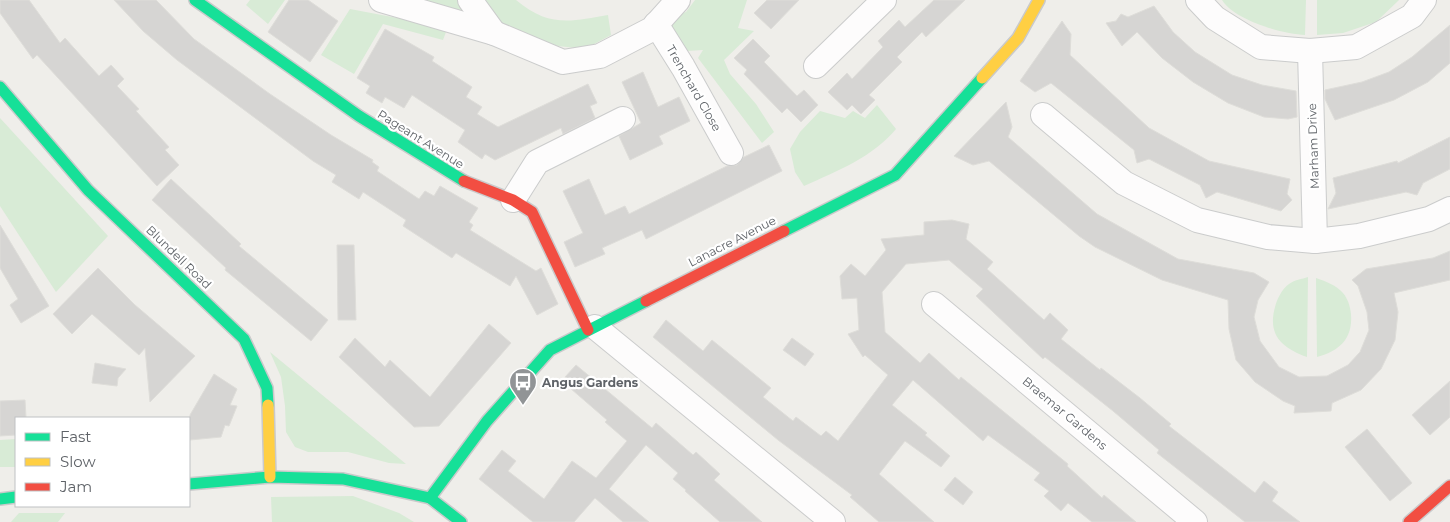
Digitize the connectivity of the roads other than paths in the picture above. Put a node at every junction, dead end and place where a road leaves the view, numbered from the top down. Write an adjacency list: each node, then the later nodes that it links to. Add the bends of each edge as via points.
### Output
1 (195, 0): 17 (street, Pageant Avenue, via 359,116 460,180)
2 (381, 0): 10 (street)
3 (470, 0): 10 (street)
4 (678, 0): 9 (street)
5 (884, 0): 12 (street)
6 (1039, 0): 21 (street, Lanacre Avenue, via 1018,38 895,175)
7 (1198, 0): 11 (street, via 1214,18 1261,47)
8 (1424, 0): 11 (street, via 1412,16 1356,48)
9 (656, 24): 10 (street, via 600,56 563,62); 16 (street, Trenchard Close)
10 (494, 33)
11 (1310, 52): 19 (street, Marham Drive)
12 (816, 66)
13 (0, 87): 22 (street, Blundell Road, via 88,190 244,339 268,388)
14 (1043, 115): 19 (street, via 1124,183 1197,220 1268,238)
15 (624, 119): 17 (street, via 537,162)
16 (731, 153)
17 (513, 200): 21 (street, Pageant Avenue, via 532,212)
18 (1450, 209): 19 (street, via 1421,222 1359,236)
19 (1315, 240)
20 (934, 304): 30 (street, Braemar Gardens)
21 (592, 328): 26 (street, Lanacre Avenue, via 550,350 518,384); 29 (street)
22 (270, 477): 23 (street); 26 (street, via 343,479)
23 (190, 484)
24 (1450, 486): 31 (street)
25 (15, 498): 27 (street)
26 (430, 498): 28 (street)
27 (0, 499)
28 (461, 522)
29 (833, 522)
30 (1195, 522)
31 (1409, 522)

